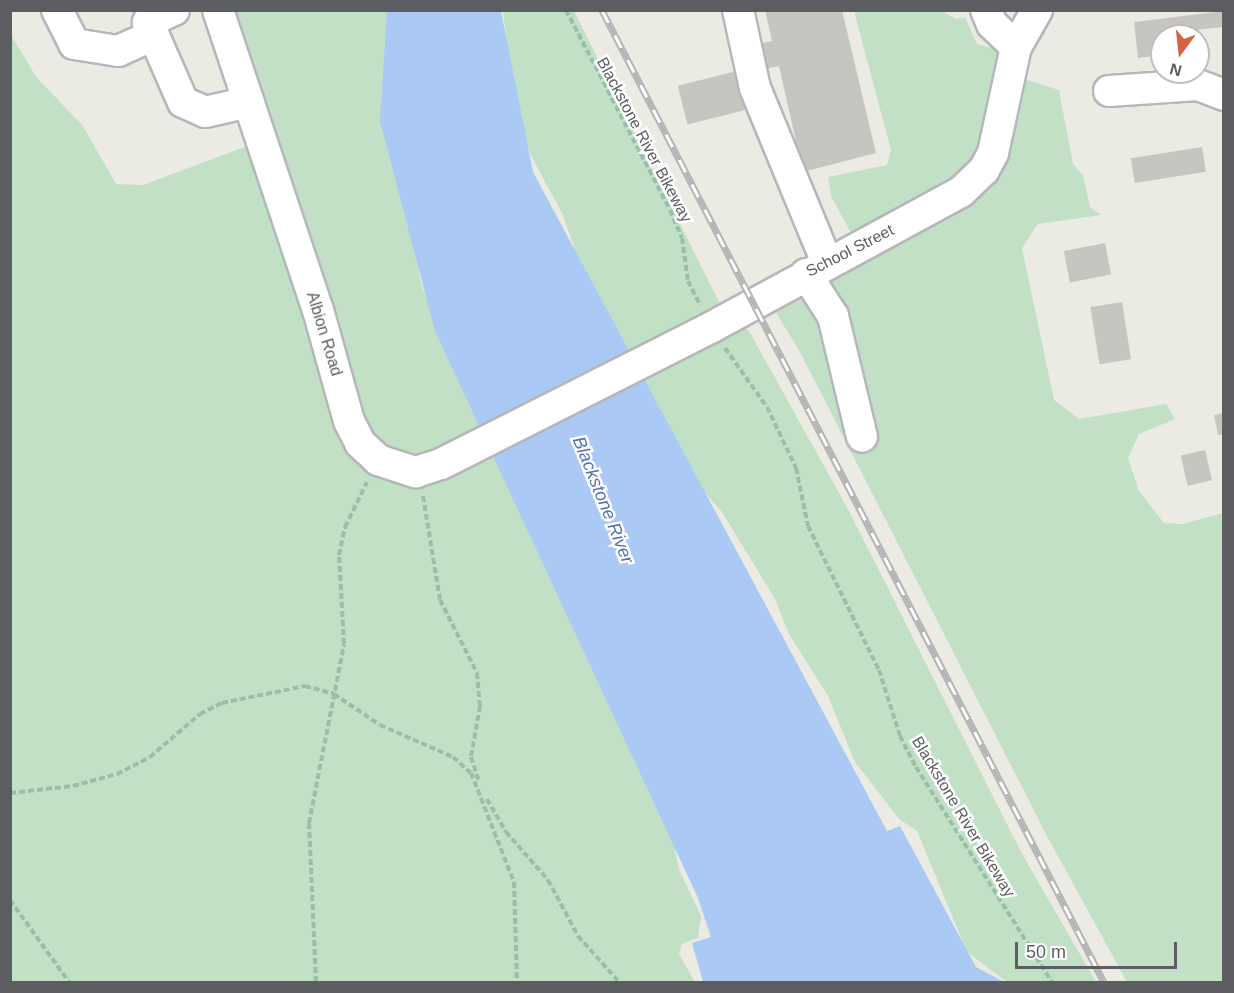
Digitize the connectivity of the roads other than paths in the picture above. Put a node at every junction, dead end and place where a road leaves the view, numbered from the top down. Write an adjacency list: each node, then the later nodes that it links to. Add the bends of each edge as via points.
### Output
1 (57, 10): 7 (street, via 74,44 118,51)
2 (174, 10): 7 (street, via 148,22)
3 (218, 10): 11 (street, Albion Road)
4 (738, 10): 12 (street, via 755,88)
5 (986, 10): 8 (street, via 992,24)
6 (1037, 10): 8 (street, School Street)
7 (154, 35): 11 (street, via 183,102 205,112)
8 (1016, 47): 12 (street, School Street, via 1001,130 988,162 961,192)
9 (1109, 91): 10 (street, via 1198,85)
10 (1224, 95)
11 (249, 102): 14 (street, Albion Road, via 349,421 360,443 378,460)
12 (828, 263): 13 (street, via 832,316); 14 (street, School Street, via 712,327 458,455)
13 (862, 437)
14 (416, 472)

